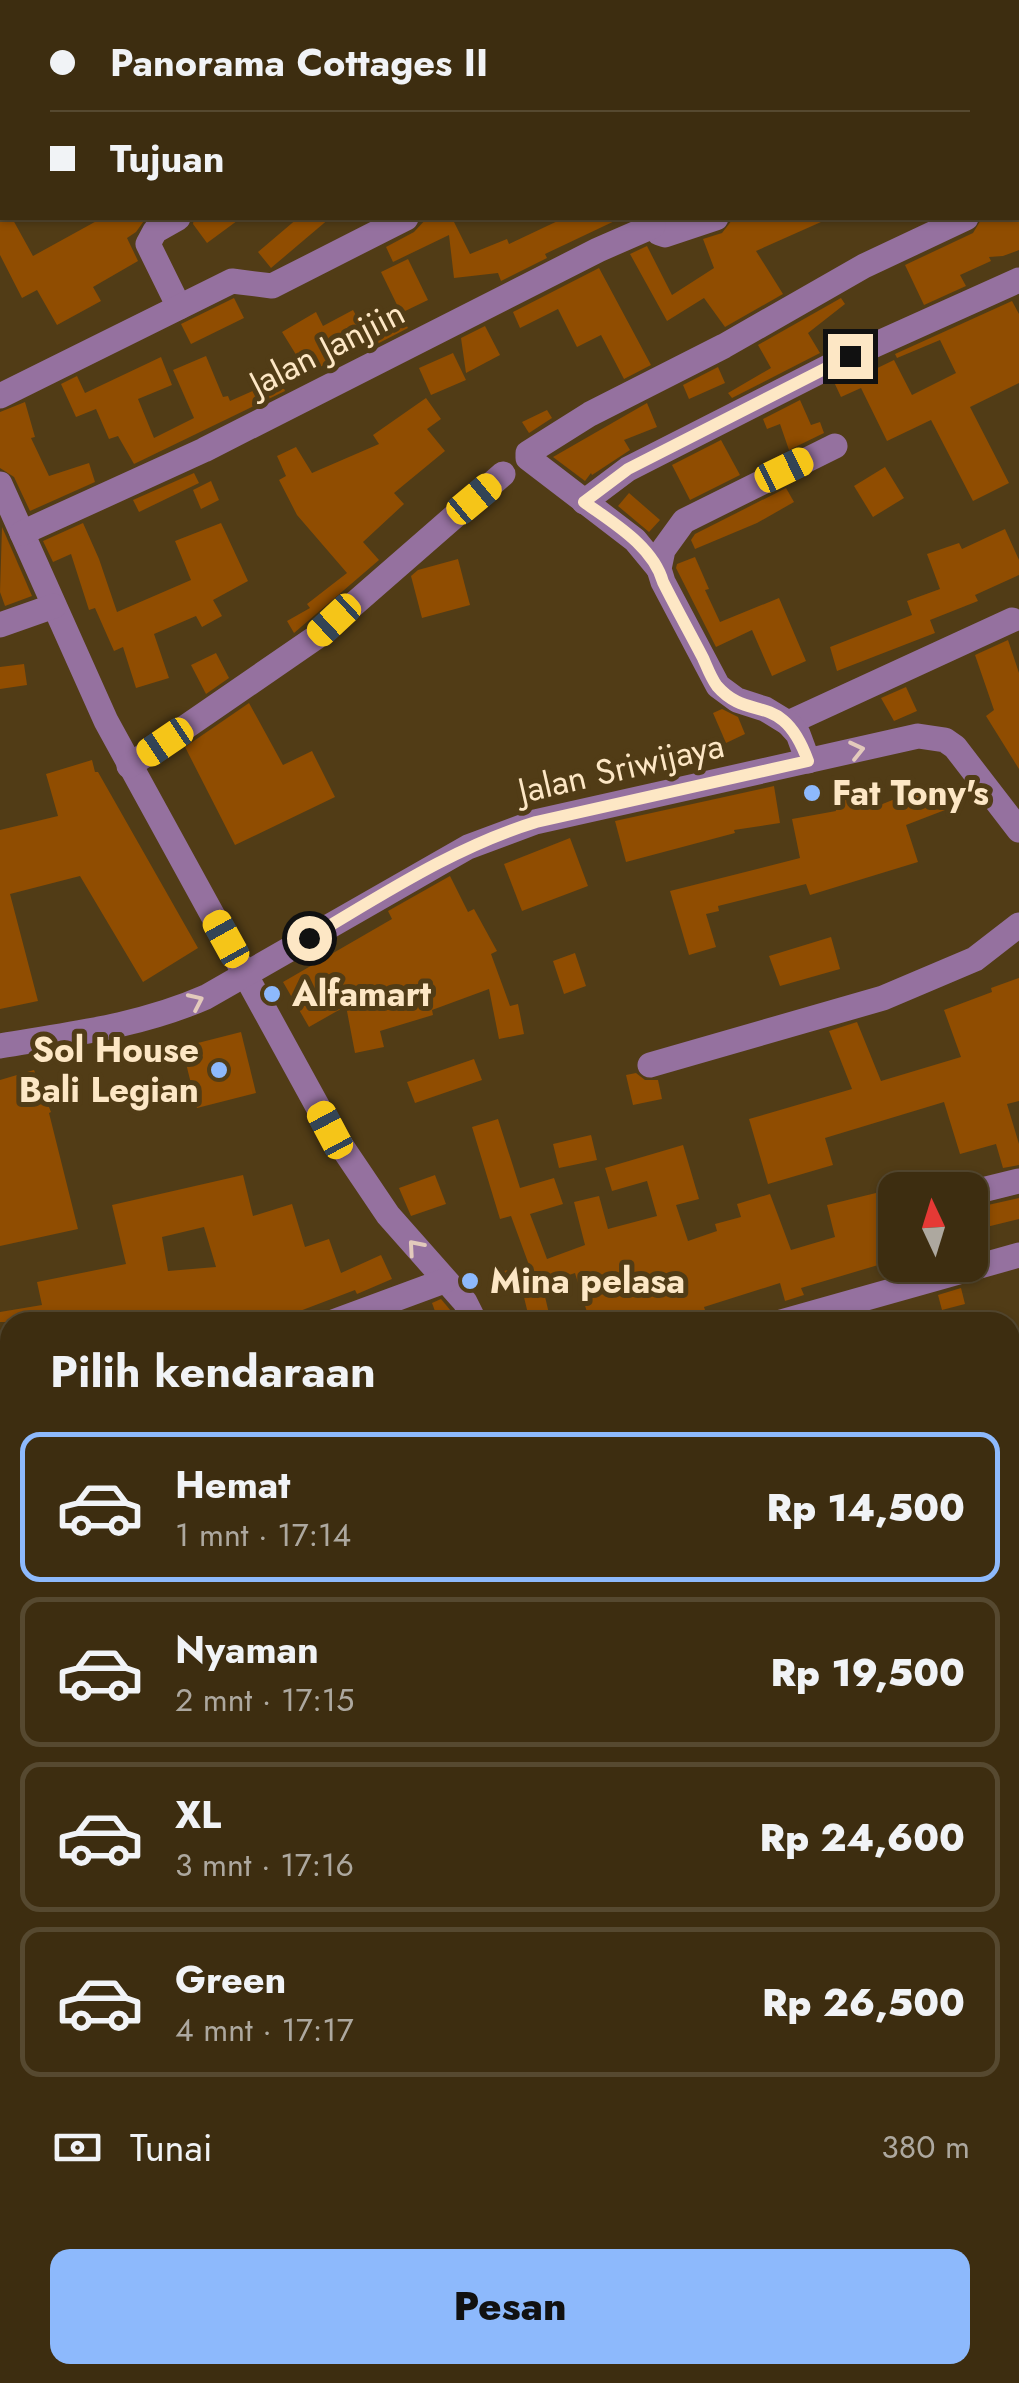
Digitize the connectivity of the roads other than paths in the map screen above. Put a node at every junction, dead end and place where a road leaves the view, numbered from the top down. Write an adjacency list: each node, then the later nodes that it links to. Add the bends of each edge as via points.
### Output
1 (174, 220): 7 (street, via 148,244)
2 (402, 220): 7 (street, via 272,286 232,280)
3 (710, 220): 5 (street, via 666,235)
4 (962, 220): 12 (street, via 864,266 528,453)
5 (650, 222): 13 (street, Jalan Janjiin, via 204,450)
6 (1019, 280): 12 (street, via 833,364 628,469)
7 (178, 307): 8 (street)
8 (0, 396)
9 (835, 446): 14 (street, via 684,521 662,550)
10 (504, 474): 20 (street, via 315,638)
11 (0, 484): 13 (street)
12 (584, 502): 14 (street, via 635,540)
13 (22, 533): 15 (street)
14 (659, 569): 18 (street, via 718,686)
15 (54, 606): 17 (street); 20 (street)
16 (1012, 620): 18 (street)
17 (0, 624)
18 (788, 723): 19 (street)
19 (808, 761): 21 (street, Jalan Sriwijaya, one-way to 21, via 918,736 946,740); 23 (street, Jalan Sriwijaya, via 502,832)
20 (129, 766): 23 (street)
21 (1019, 830)
22 (1019, 925): 25 (street, via 975,959 883,998)
23 (245, 974): 24 (street, Jalan Sriwijaya, one-way to 23, via 136,1023); 29 (street, one-way to 23, via 362,1181)
24 (0, 1046)
25 (650, 1065)
26 (1019, 1182): 27 (street)
27 (988, 1189)
28 (1019, 1254): 32 (street)
29 (444, 1281): 30 (street); 31 (street)
30 (360, 1312)
31 (470, 1312)
32 (817, 1312)

